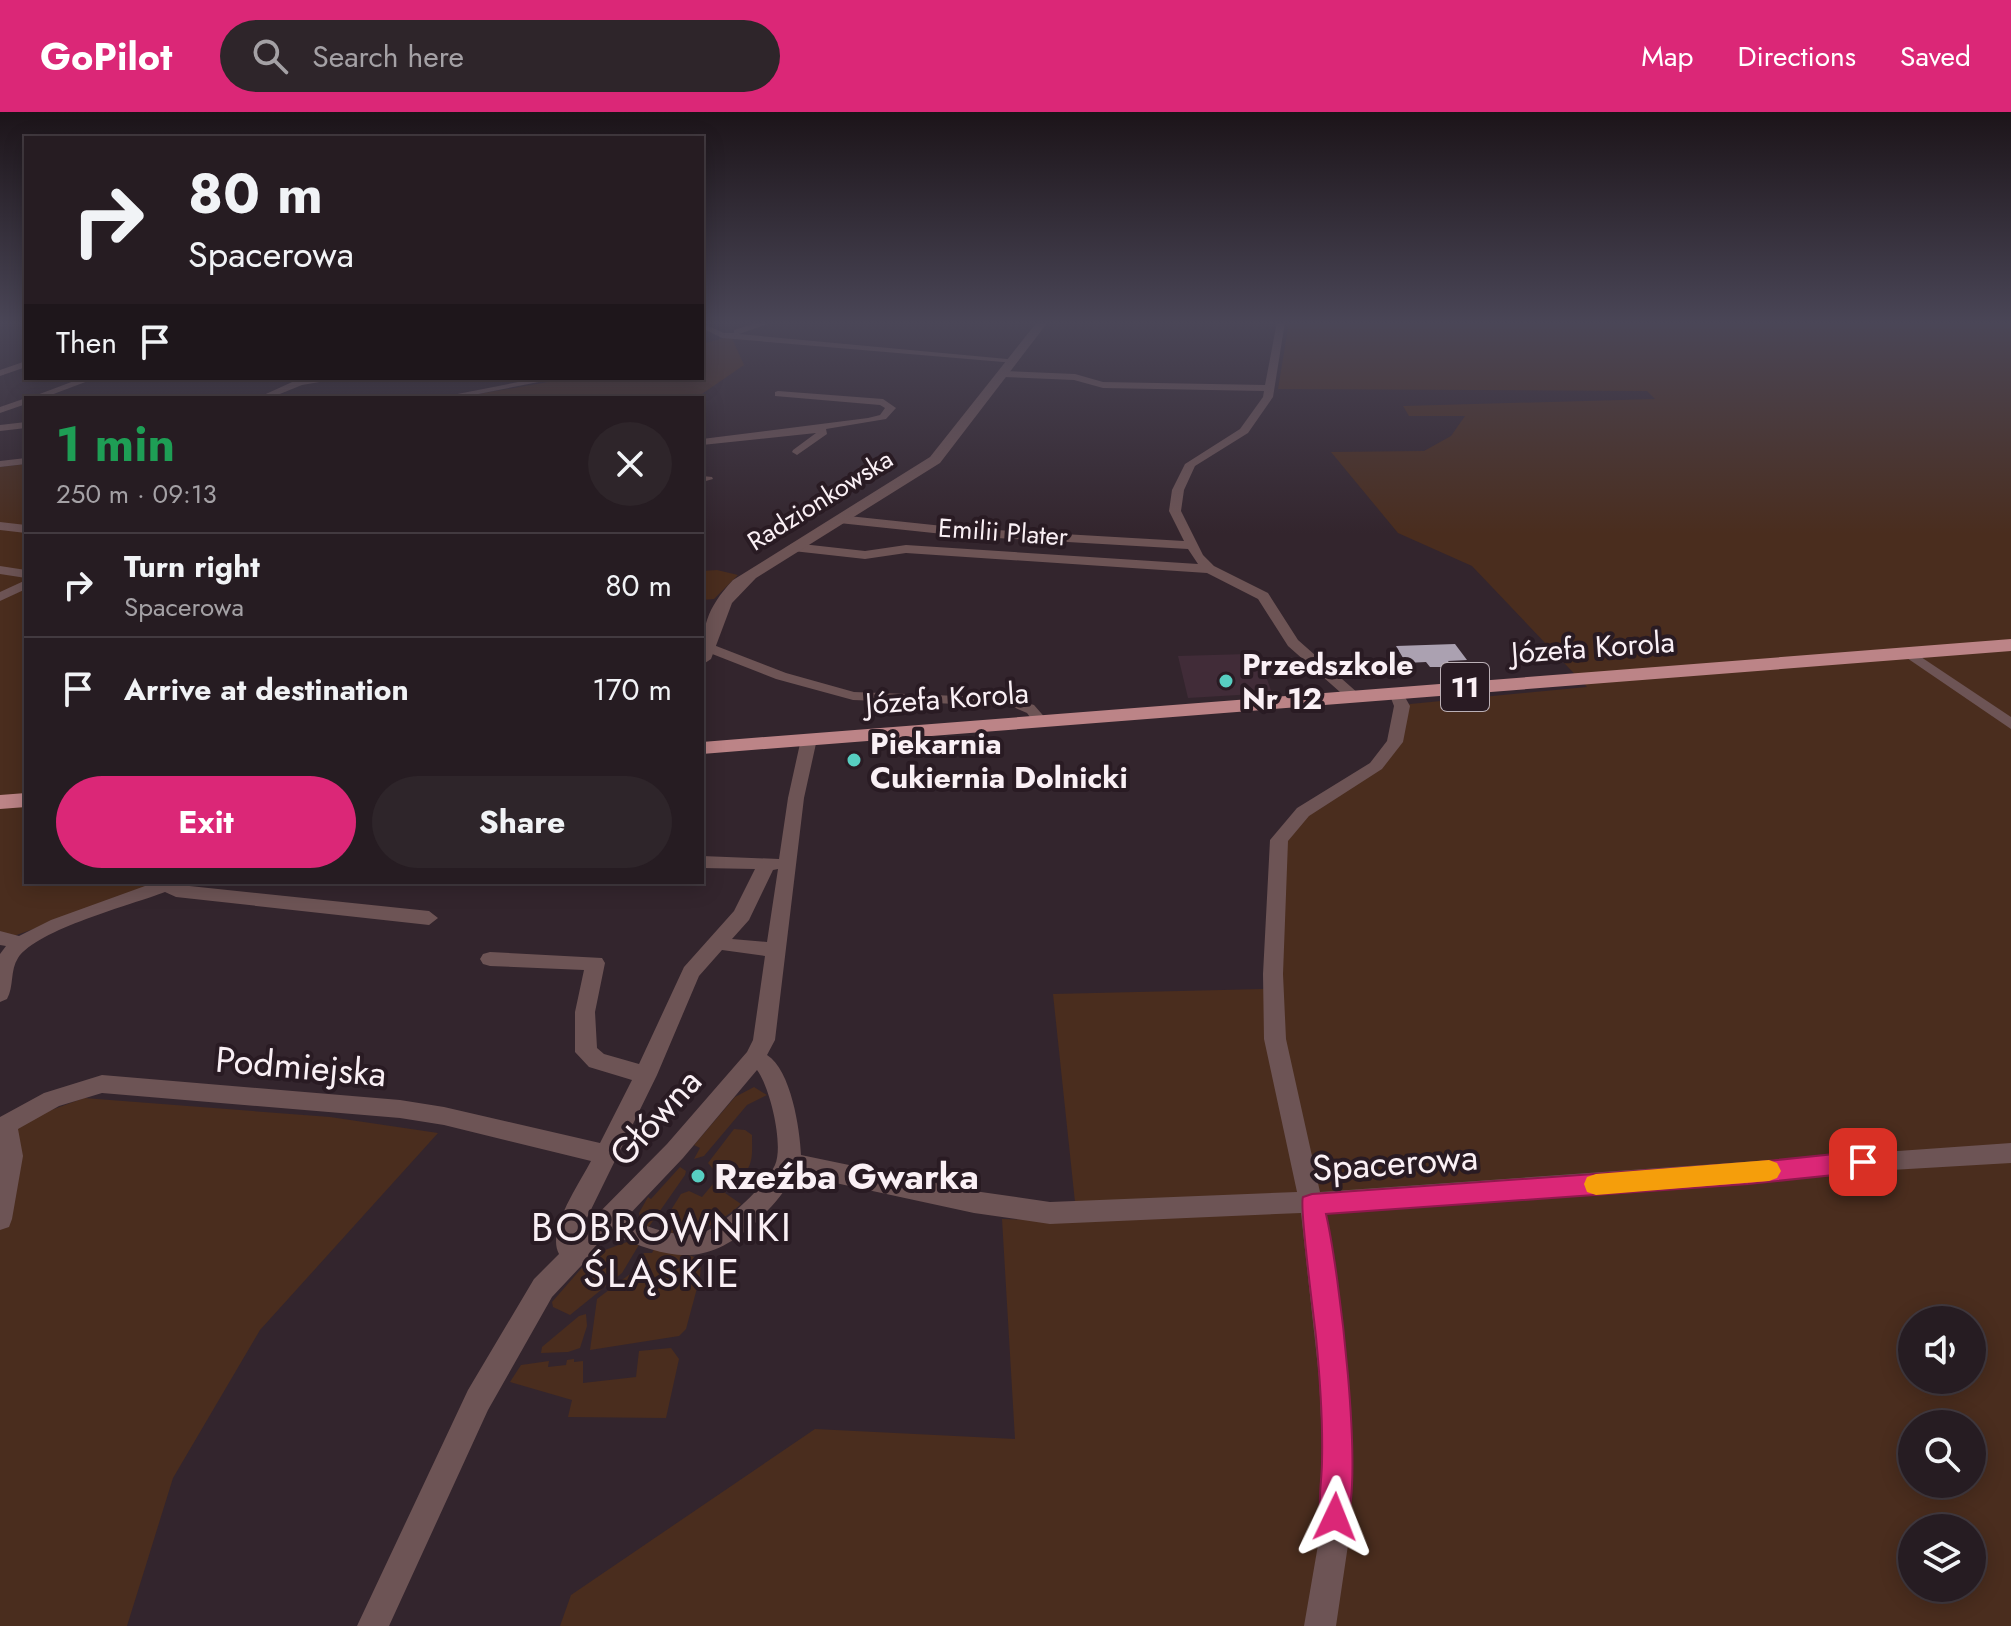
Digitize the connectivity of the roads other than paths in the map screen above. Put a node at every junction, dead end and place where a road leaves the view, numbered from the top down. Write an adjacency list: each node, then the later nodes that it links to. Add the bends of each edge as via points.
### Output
1 (989, 393): 13 (street, Radzionkowska, via 935,460)
2 (1268, 393): 16 (street, via 1244,431 1186,471 1175,511)
3 (778, 394): 7 (street, via 883,402 891,408 869,421)
4 (24, 402): 5 (street)
5 (0, 410)
6 (24, 425): 8 (street)
7 (811, 427): 9 (street); 10 (street, via 823,432)
8 (0, 428)
9 (704, 442)
10 (797, 452)
11 (24, 461): 12 (street)
12 (0, 464)
13 (839, 519): 16 (street); 17 (street, Radzionkowska)
14 (0, 526): 15 (street)
15 (24, 529)
16 (1189, 545): 18 (street)
17 (793, 547): 18 (street, Emilii Plater, via 865,555 906,549); 23 (street, Radzionkowska, via 732,589)
18 (1210, 569): 27 (street, via 1263,596 1296,646)
19 (0, 570): 20 (street)
20 (24, 574)
21 (24, 585): 22 (street)
22 (0, 597)
23 (705, 645): 28 (street, via 828,691 893,699 1011,702 1028,706)
24 (2011, 645): 25 (highway, Józefa Korola / 11)
25 (1909, 653): 26 (highway, Józefa Korola / 11); 29 (street)
26 (1396, 693): 27 (highway, Józefa Korola / 11); 49 (street, via 1402,706 1395,742 1376,766 1303,812 1279,840 1275,1039)
27 (1354, 697): 28 (highway, Józefa Korola / 11)
28 (1040, 721): 30 (highway, Józefa Korola / 11)
29 (2011, 724)
30 (809, 739): 31 (highway, Józefa Korola / 11); 35 (street, Główna)
31 (704, 748)
32 (24, 800): 33 (highway)
33 (0, 802)
34 (704, 862): 35 (street)
35 (778, 864): 38 (street); 40 (street, Główna)
36 (170, 884): 37 (street, via 176,891); 39 (street)
37 (429, 918)
38 (716, 942): 40 (street); 44 (street, via 691,972)
39 (7, 949): 42 (street)
40 (778, 950): 43 (street, Główna, via 764,1040)
41 (490, 959): 44 (street, via 595,963 585,1012 586,1052 597,1061)
42 (0, 993)
43 (755, 1058): 48 (street, via 768,1066 780,1096); 51 (street, Główna)
44 (646, 1075): 47 (street)
45 (3, 1122): 47 (street, Podmiejska, via 65,1091 102,1084 400,1109); 50 (street, via 11,1156)
46 (2011, 1153): 49 (street, Spacerowa)
47 (605, 1154): 52 (street, via 568,1231 566,1244)
48 (788, 1163): 49 (street, Spacerowa, via 1050,1213); 51 (street, via 762,1198 721,1236 705,1243 645,1236)
49 (1312, 1204): 54 (street, via 1333,1377 1337,1461 1333,1545)
50 (0, 1219)
51 (608, 1221): 52 (street, Główna)
52 (573, 1255): 53 (street, Główna, via 543,1288 478,1400)
53 (373, 1626)
54 (1320, 1626)

